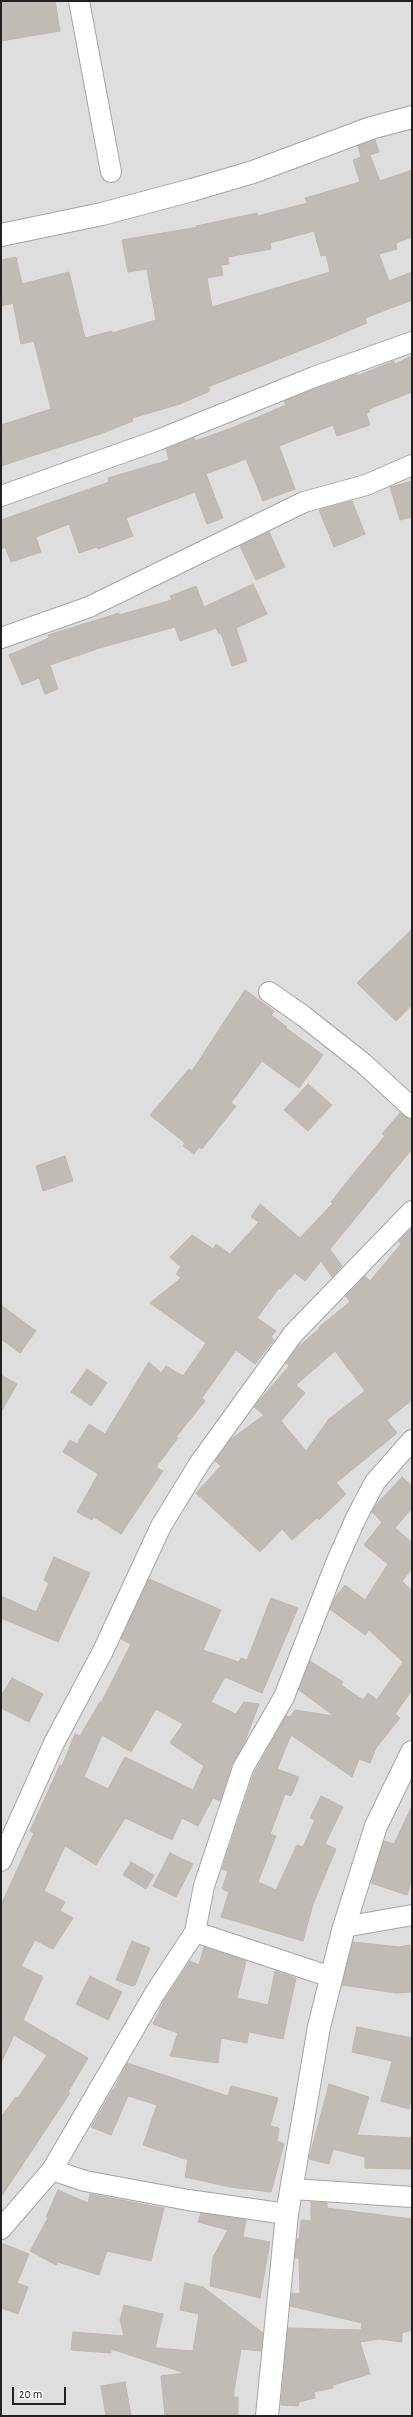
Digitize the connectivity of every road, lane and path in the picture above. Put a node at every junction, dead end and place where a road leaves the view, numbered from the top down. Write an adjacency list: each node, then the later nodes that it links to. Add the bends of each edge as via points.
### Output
1 (79, 1): 3 (street)
2 (412, 117): 4 (street, via 371,128 254,172 192,190 102,214)
3 (111, 172)
4 (1, 235)
5 (412, 342): 7 (street, via 314,377 158,440)
6 (412, 464): 8 (street, via 366,485 304,502 89,607)
7 (1, 496)
8 (1, 638)
9 (268, 992): 10 (street, via 363,1063)
10 (412, 1108)
11 (412, 1211): 14 (street, via 293,1334 199,1464 161,1526 102,1651 54,1743)
12 (412, 1440): 17 (street, via 376,1482 356,1518 284,1697 243,1768 204,1886)
13 (412, 1752): 16 (street, via 376,1826)
14 (1, 1862)
15 (412, 1915): 16 (street)
16 (344, 1927): 18 (street)
17 (195, 1932): 18 (street); 19 (street, via 155,1993)
18 (331, 1977): 20 (street, via 319,2027)
19 (52, 2170): 22 (street, via 93,2183); 23 (street)
20 (293, 2190): 21 (street); 22 (street)
21 (412, 2197)
22 (287, 2214): 24 (street)
23 (1, 2229)
24 (267, 2416)

